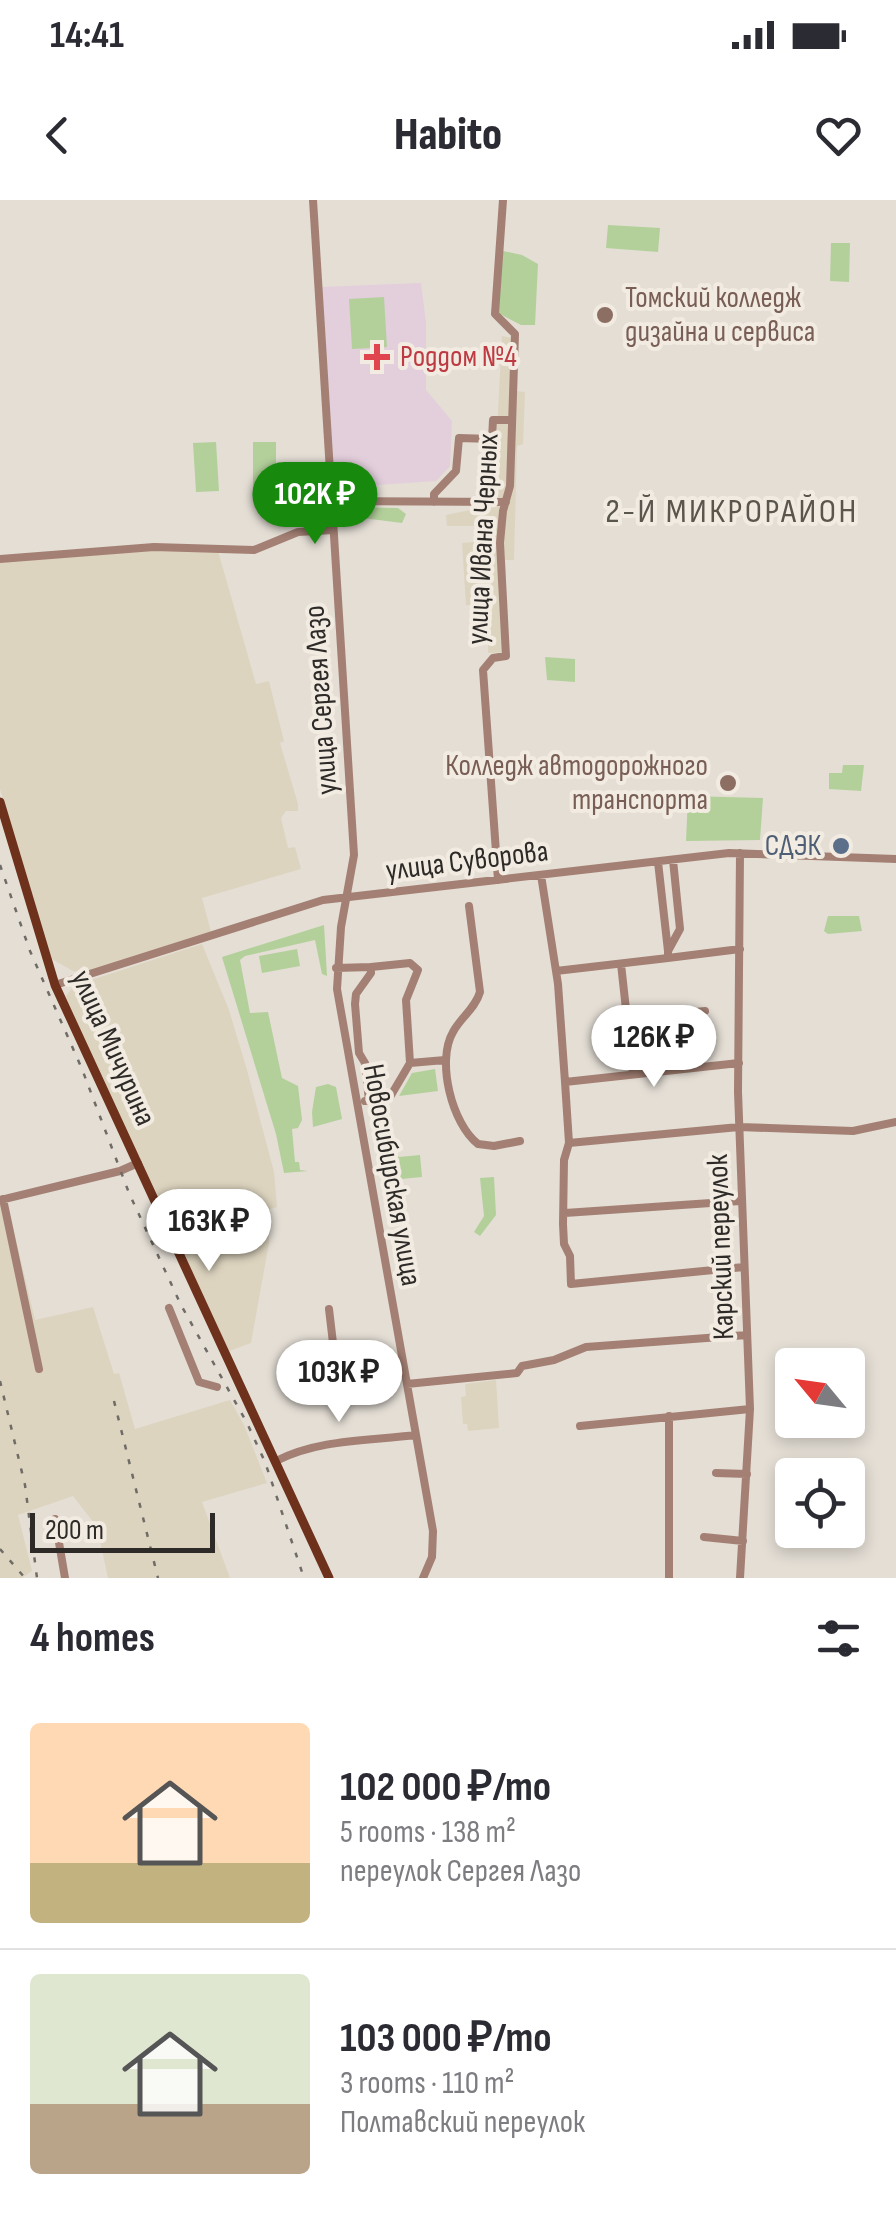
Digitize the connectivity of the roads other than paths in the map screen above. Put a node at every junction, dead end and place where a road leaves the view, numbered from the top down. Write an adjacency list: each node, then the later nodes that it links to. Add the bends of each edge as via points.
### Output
1 (314, 200): 4 (street, улица Сергея Лазо)
2 (503, 200): 3 (street, улица Ивана Черных, via 495,314 515,334)
3 (510, 420): 5 (street, via 493,420 492,439 459,438 456,471); 6 (street, улица Ивана Черных)
4 (332, 501): 5 (street); 7 (street, улица Сергея Лазо)
5 (434, 502): 6 (street)
6 (506, 502): 15 (street, улица Ивана Черных, via 500,543 506,656 483,670)
7 (333, 530): 8 (street, via 298,532 254,550 154,547); 16 (street, улица Сергея Лазо, via 354,855)
8 (0, 559)
9 (1, 806): 24 (main road, улица Мичурина)
10 (740, 853): 11 (street, улица Суворова); 12 (street, улица Суворова); 18 (street, Карский переулок)
11 (896, 859)
12 (674, 860): 13 (street, улица Суворова); 19 (street, via 680,930)
13 (658, 862): 14 (street, улица Суворова); 19 (street)
14 (541, 874): 15 (street, улица Суворова); 23 (street)
15 (498, 880): 16 (street, улица Суворова)
16 (348, 897): 22 (street, Новосибирская улица); 24 (street, улица Суворова)
17 (469, 906): 27 (street, via 480,992 453,1032)
18 (740, 949): 19 (street); 29 (street, Карский переулок)
19 (668, 955): 20 (street)
20 (621, 964): 23 (street); 26 (street)
21 (371, 967): 22 (street); 28 (street, via 410,963 418,970 406,1000); 32 (street, via 354,1004)
22 (336, 968): 33 (street, Новосибирская улица)
23 (556, 971): 31 (street)
24 (55, 985): 38 (main road, улица Мичурина)
25 (705, 1011): 26 (street)
26 (628, 1019): 30 (street)
27 (445, 1060): 28 (street); 36 (street, via 454,1114 472,1140 485,1146)
28 (410, 1063): 32 (street, via 390,1097)
29 (739, 1063): 30 (street); 35 (street, Карский переулок)
30 (633, 1073): 31 (street)
31 (566, 1082): 37 (street)
32 (368, 1101): 33 (street)
33 (356, 1102): 46 (street, Новосибирская улица)
34 (896, 1122): 35 (street, via 853,1131)
35 (739, 1126): 37 (street); 40 (street, Карский переулок)
36 (520, 1141)
37 (570, 1142): 41 (street)
38 (138, 1163): 39 (street); 54 (main road, улица Мичурина)
39 (1, 1199): 47 (street)
40 (740, 1201): 41 (street); 42 (street, Карский переулок)
41 (565, 1213): 42 (street, via 571,1284)
42 (744, 1268): 45 (street, Карский переулок)
43 (170, 1308): 49 (street, via 199,1382)
44 (329, 1309): 46 (street, via 337,1377 346,1381)
45 (747, 1335): 48 (street, via 586,1347 517,1372); 50 (street, Карский переулок)
46 (403, 1368): 48 (street, Новосибирская улица)
47 (39, 1369)
48 (406, 1384): 53 (street, Новосибирская улица)
49 (216, 1387)
50 (750, 1409): 51 (street); 56 (street, Карский переулок)
51 (670, 1416): 52 (street); 63 (street)
52 (580, 1426)
53 (416, 1435): 54 (street, via 318,1444); 62 (street, Новосибирская улица, via 434,1540)
54 (276, 1461): 61 (main road, улица Мичурина)
55 (716, 1472): 56 (street)
56 (747, 1474): 59 (street, Карский переулок)
57 (55, 1519): 60 (street)
58 (704, 1537): 59 (street)
59 (743, 1541): 64 (street, Карский переулок)
60 (65, 1578)
61 (330, 1578)
62 (424, 1578)
63 (668, 1578)
64 (740, 1578)

